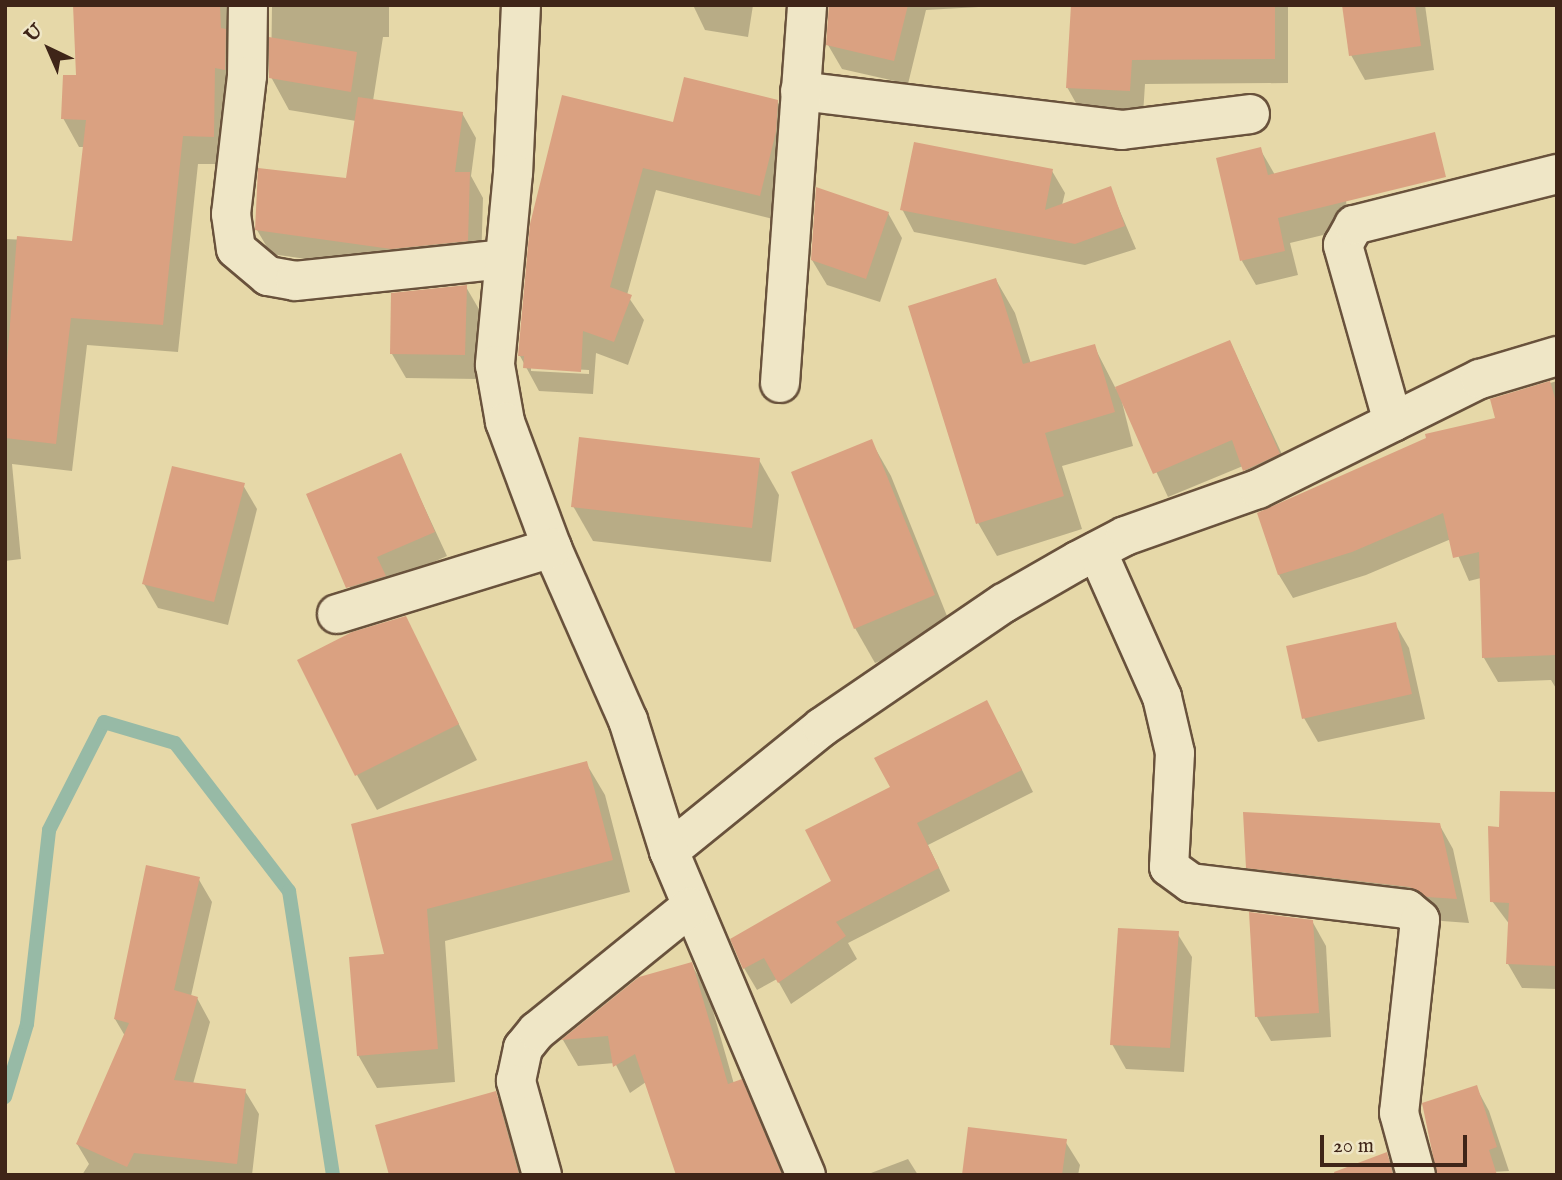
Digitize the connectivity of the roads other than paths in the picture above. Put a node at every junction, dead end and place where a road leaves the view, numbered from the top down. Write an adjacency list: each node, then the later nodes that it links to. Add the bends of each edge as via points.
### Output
1 (248, 5): 7 (street, via 247,76 231,214 236,249 268,276 295,281)
2 (521, 5): 7 (street)
3 (807, 5): 4 (street)
4 (800, 91): 5 (street, via 1122,130); 9 (street)
5 (1250, 114)
6 (1557, 174): 10 (street, via 1354,225 1343,245)
7 (504, 259): 11 (street, via 495,365 505,422)
8 (1557, 356): 10 (street, via 1480,379)
9 (780, 383)
10 (1393, 422): 12 (street, via 1258,489 1125,536)
11 (552, 548): 13 (street); 14 (street, via 628,720)
12 (1097, 551): 14 (street, via 1004,603 822,727); 18 (street, via 1162,698 1175,753 1170,867 1191,883 1407,909 1420,920 1399,1113)
13 (337, 614)
14 (668, 851): 15 (street)
15 (690, 906): 16 (street, via 537,1031 523,1048 516,1080); 17 (street)
16 (542, 1175)
17 (806, 1175)
18 (1416, 1175)

